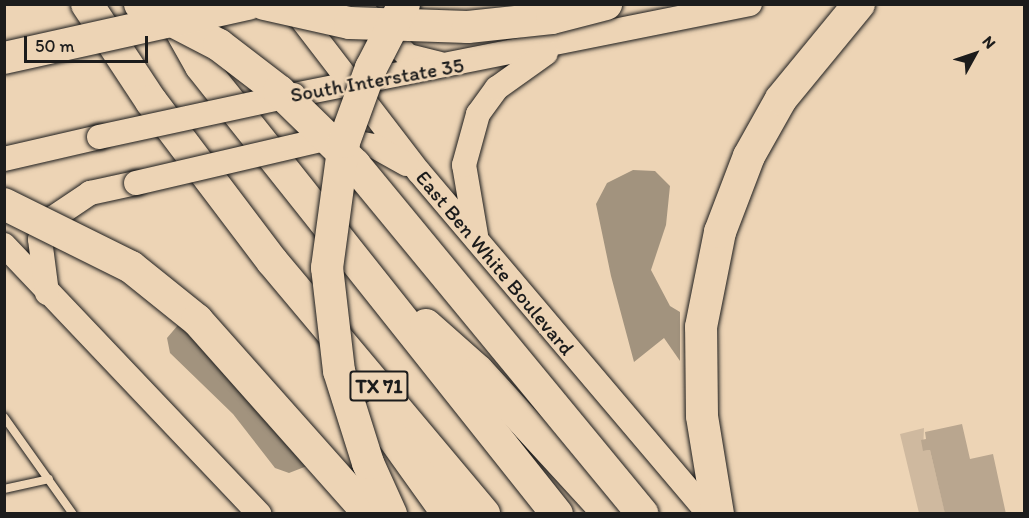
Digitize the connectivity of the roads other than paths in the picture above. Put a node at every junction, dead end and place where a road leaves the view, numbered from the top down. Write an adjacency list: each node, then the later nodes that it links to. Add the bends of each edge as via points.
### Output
1 (87, 4): 21 (highway, TX 71, via 151,101)
2 (140, 4): 35 (highway, bridge, via 219,45 279,91 355,165)
3 (166, 4): 22 (highway, TX 71, via 201,66)
4 (248, 4): 13 (highway, bridge)
5 (264, 4): 9 (highway, bridge, via 350,23 468,27 552,18)
6 (290, 4): 15 (main road, East Ben White Boulevard)
7 (357, 4): 14 (main road, via 408,56)
8 (404, 4): 30 (highway, bridge, via 371,68 344,142 327,268 339,370 368,463)
9 (606, 4)
10 (750, 4): 12 (main road, South Interstate 35)
11 (859, 4): 37 (highway, via 781,99 749,156 720,232 701,327 702,416)
12 (558, 45): 14 (main road, South Interstate 35); 19 (main road, via 497,88 478,114 464,165 466,200)
13 (4, 58)
14 (454, 66): 15 (main road, South Interstate 35)
15 (350, 85): 16 (main road, South Interstate 35, bridge); 17 (main road, East Ben White Boulevard)
16 (4, 159)
17 (419, 172): 19 (main road, East Ben White Boulevard); 23 (main road, bridge, via 374,146 329,138 90,193 53,218 40,239)
18 (4, 204): 29 (highway, bridge, via 131,267 197,320)
19 (478, 243): 36 (main road, East Ben White Boulevard)
20 (4, 245): 23 (main road)
21 (272, 261): 31 (highway); 32 (highway, TX 71)
22 (363, 266): 33 (highway, TX 71); 34 (highway, via 477,371)
23 (48, 295): 28 (main road)
24 (4, 417): 25 (lane)
25 (49, 480): 26 (lane); 27 (lane)
26 (4, 489)
27 (73, 513)
28 (259, 513)
29 (369, 513)
30 (391, 513)
31 (448, 513)
32 (484, 513)
33 (557, 513)
34 (609, 513)
35 (643, 513)
36 (709, 513)
37 (718, 513)

